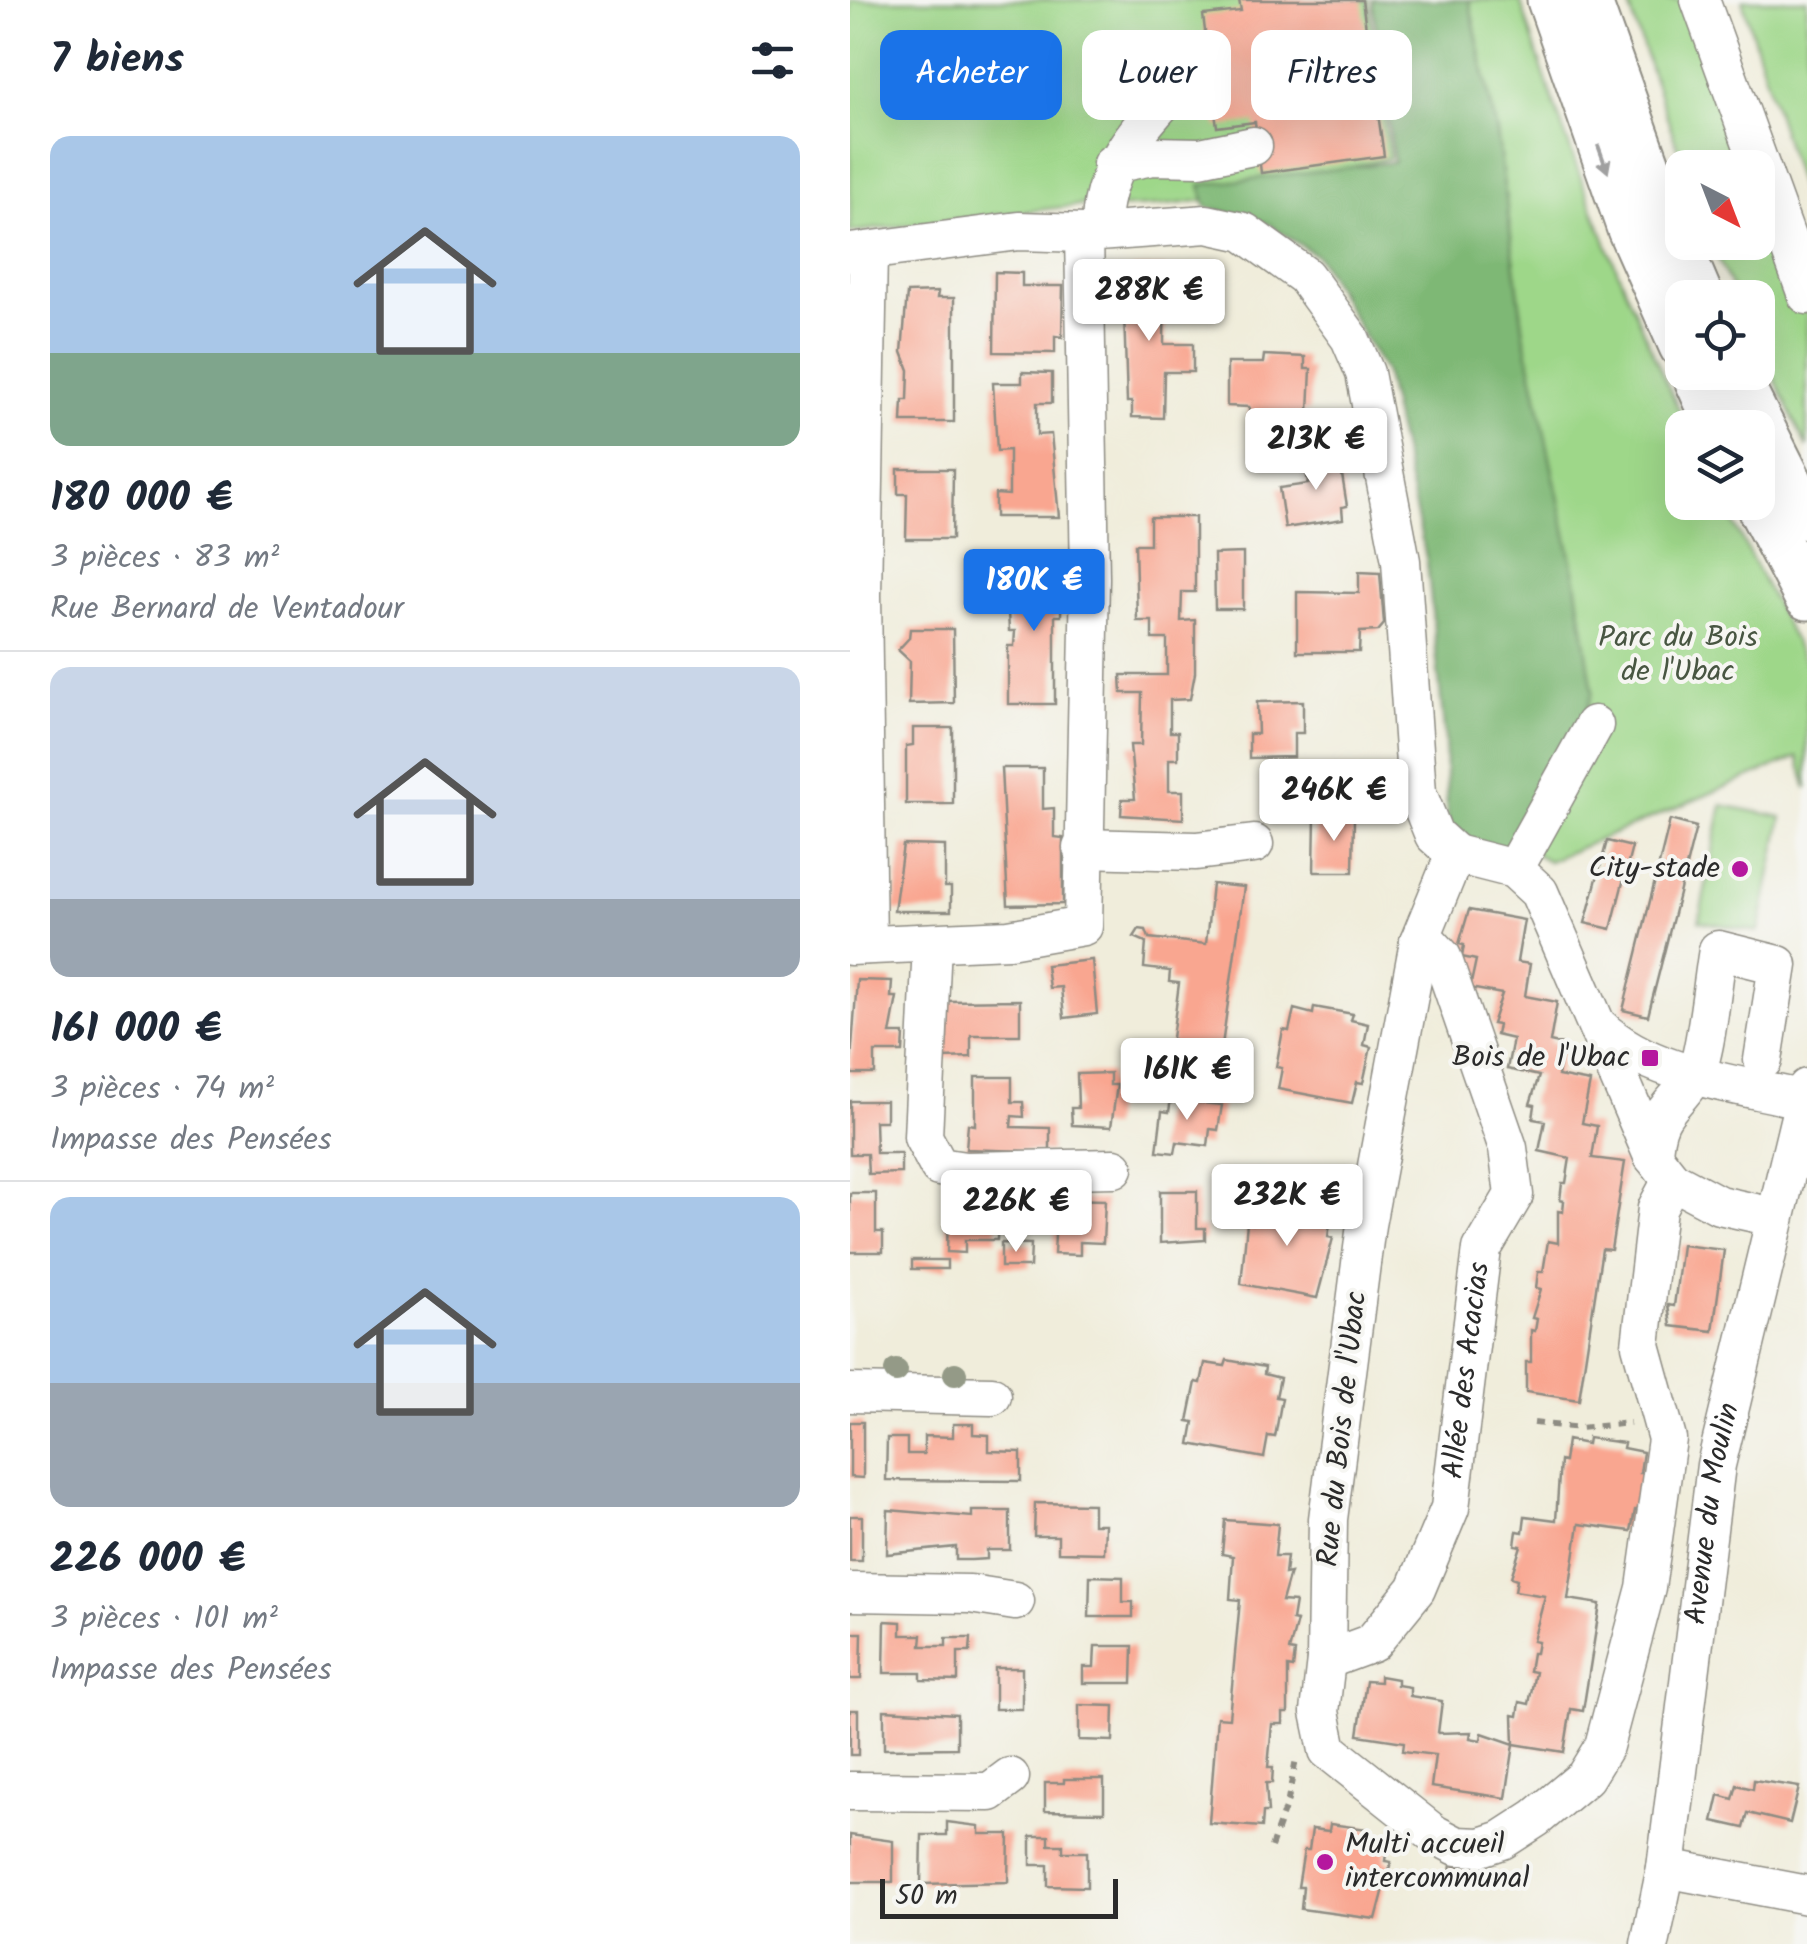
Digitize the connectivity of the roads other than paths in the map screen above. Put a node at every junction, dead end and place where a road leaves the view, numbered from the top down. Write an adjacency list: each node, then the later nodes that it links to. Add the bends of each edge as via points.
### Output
1 (1550, 0): 11 (main road, one-way to 11, via 1630,229)
2 (1588, 0): 9 (main road)
3 (1700, 0): 10 (street)
4 (1149, 120): 6 (street)
5 (1253, 146): 6 (street)
6 (1112, 164): 7 (street)
7 (1093, 232): 8 (street, via 1019,232); 18 (street); 19 (street, via 1207,224 1244,232 1306,276 1350,338 1380,438 1401,561 1417,793 1434,835)
8 (859, 252): 23 (street)
9 (1694, 280)
10 (1807, 295)
11 (1665, 308)
12 (1743, 390): 13 (main road)
13 (1807, 517)
14 (1766, 520): 15 (main road)
15 (1807, 596)
16 (1594, 725): 20 (street)
17 (1254, 844): 18 (street, via 1196,851)
18 (1082, 848): 21 (street, via 1083,926 1009,939)
19 (1455, 854): 20 (street); 22 (street, Rue du Bois de l'Ubac)
20 (1514, 868): 24 (street, via 1539,892)
21 (932, 942): 23 (street); 28 (street, via 924,1137 939,1167)
22 (1418, 942): 35 (street, Rue du Bois de l'Ubac, via 1366,1225 1333,1480); 35 (street, Allée des Acacias, via 1442,956 1508,1148 1514,1195 1482,1249 1450,1508 1416,1589 1372,1644)
23 (858, 946)
24 (1600, 1028): 26 (street, via 1630,1050); 29 (street)
25 (1763, 1060): 26 (street, via 1778,964 1718,950)
26 (1696, 1074): 27 (street); 29 (street, Rue du Bois de l'Ubac, via 1654,1134)
27 (1806, 1094): 30 (street, Avenue du Moulin)
28 (1114, 1168)
29 (1663, 1168): 30 (street, via 1719,1205); 35 (street, Rue du Bois de l'Ubac, via 1641,1345 1666,1439 1646,1588 1604,1746 1585,1776 1502,1840 1457,1846 1328,1750 1320,1712)
30 (1773, 1217): 38 (street, Avenue du Moulin, via 1716,1465)
31 (850, 1393): 32 (street)
32 (992, 1396)
33 (850, 1592): 34 (street)
34 (1015, 1601)
35 (1326, 1660)
36 (1010, 1777): 37 (street, via 990,1792)
37 (850, 1790)
38 (1666, 1868): 39 (street); 40 (street, Avenue du Moulin)
39 (1807, 1895)
40 (1650, 1944)

